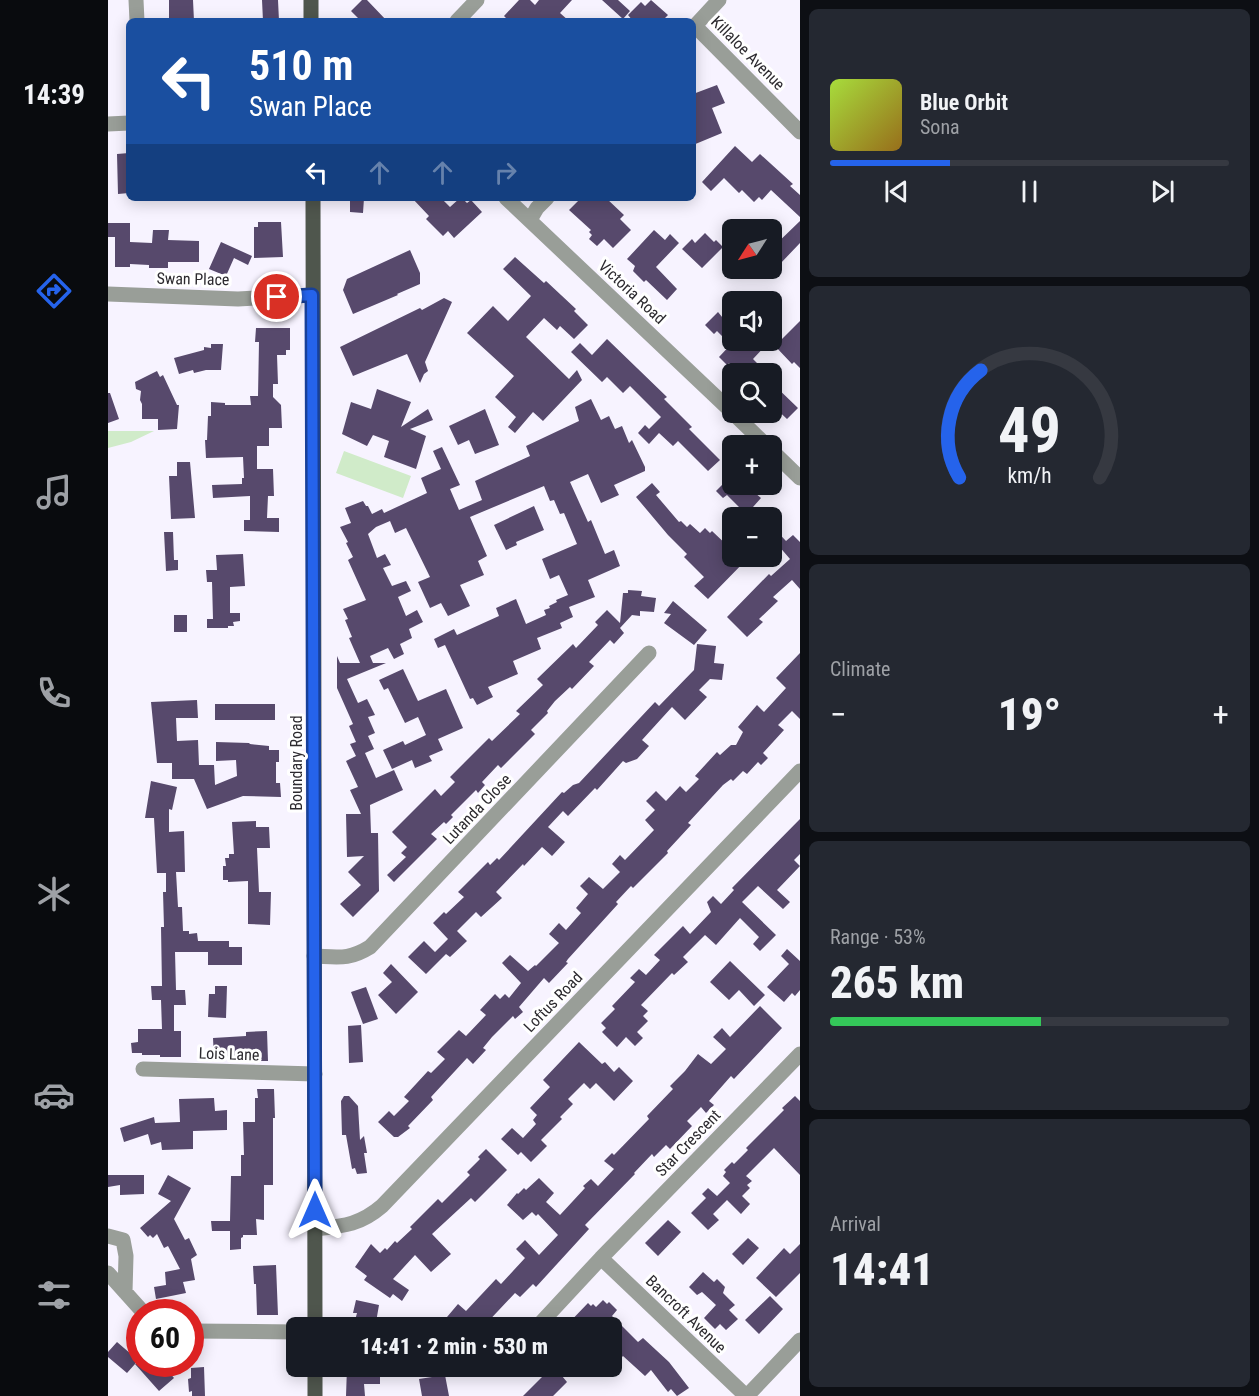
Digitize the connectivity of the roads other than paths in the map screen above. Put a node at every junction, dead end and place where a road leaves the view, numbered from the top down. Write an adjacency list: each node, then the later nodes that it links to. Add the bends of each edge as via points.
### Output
1 (136, 0): 5 (street)
2 (311, 0): 6 (main road)
3 (477, 0): 7 (street)
4 (719, 0): 8 (street)
5 (137, 18)
6 (311, 18)
7 (460, 18)
8 (696, 25)
9 (696, 29): 12 (street, Killaloe Avenue)
10 (126, 123): 11 (street)
11 (108, 124)
12 (800, 132)
13 (313, 201): 18 (main road, Boundary Road)
14 (509, 201): 16 (street, Victoria Road)
15 (543, 201): 16 (street)
16 (530, 220): 19 (street, Victoria Road)
17 (108, 294): 18 (street, Swan Place, via 238,299)
18 (312, 295): 26 (main road, Boundary Road)
19 (722, 402)
20 (743, 423): 21 (street, Victoria Road)
21 (756, 435)
22 (782, 461): 23 (street)
23 (800, 478)
24 (650, 653): 26 (street, Lutanda Close, via 370,947 356,955)
25 (800, 771): 30 (street, Loftus Road, via 382,1206 349,1225)
26 (314, 956): 29 (main road, Boundary Road)
27 (800, 1054): 32 (street, Star Crescent)
28 (143, 1069): 29 (street, Lois Lane)
29 (315, 1074): 30 (main road, Boundary Road)
30 (315, 1229): 36 (main road, Boundary Road)
31 (108, 1236): 34 (street, via 123,1239)
32 (601, 1258): 37 (street, Star Crescent); 43 (street, Bancroft Avenue)
33 (108, 1273): 34 (street)
34 (125, 1292): 35 (street)
35 (131, 1299)
36 (315, 1317)
37 (546, 1317)
38 (204, 1331): 39 (street)
39 (286, 1332)
40 (800, 1340): 43 (street)
41 (315, 1377): 42 (main road)
42 (315, 1396)
43 (747, 1396)

